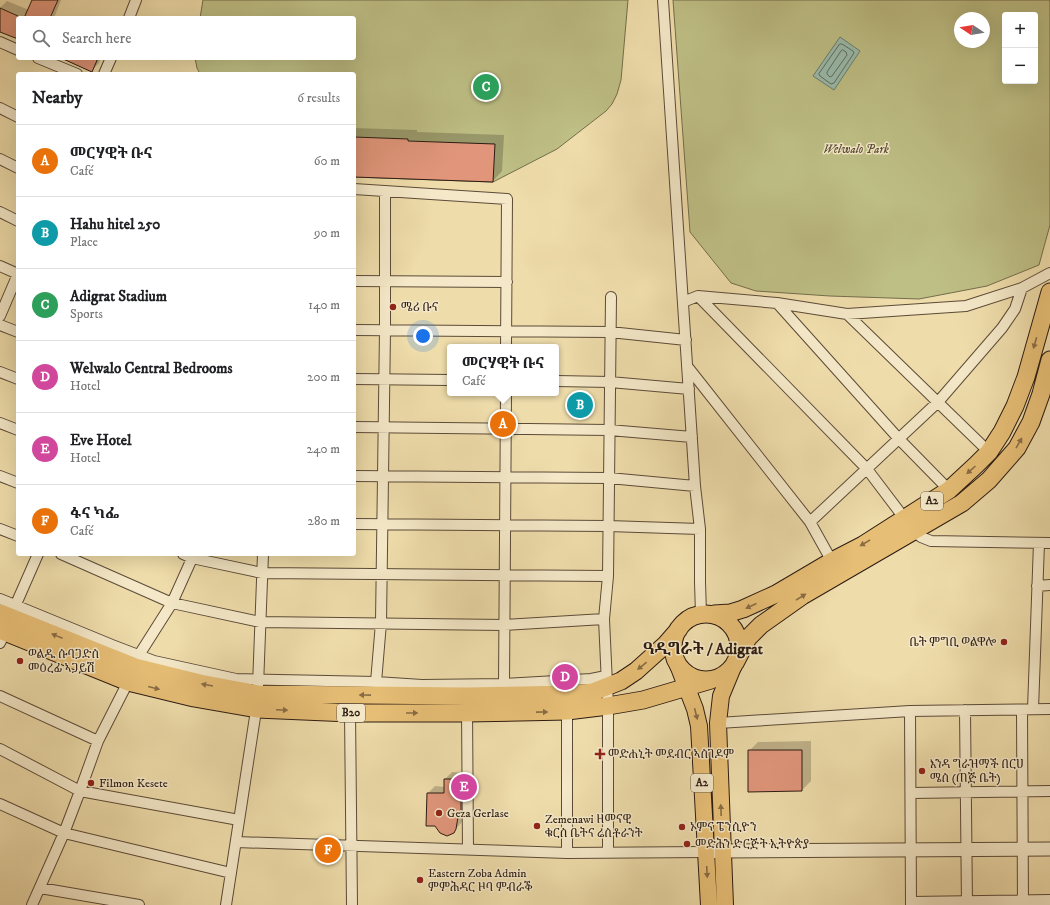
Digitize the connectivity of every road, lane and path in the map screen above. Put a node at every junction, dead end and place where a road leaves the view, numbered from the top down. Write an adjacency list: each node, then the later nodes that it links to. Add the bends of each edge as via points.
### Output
1 (136, 0): 3 (street)
2 (662, 0): 29 (street)
3 (130, 16)
4 (0, 42): 5 (street)
5 (16, 49)
6 (43, 60): 8 (street)
7 (110, 60): 9 (street)
8 (71, 72)
9 (105, 72)
10 (0, 108): 11 (street)
11 (16, 116)
12 (0, 159): 13 (street)
13 (16, 167)
14 (356, 189): 15 (street)
15 (385, 191): 23 (street); 24 (street, via 507,199)
16 (0, 212): 17 (street)
17 (16, 220)
18 (0, 266): 19 (street)
19 (16, 273)
20 (1050, 273): 25 (street)
21 (16, 279): 32 (street)
22 (356, 280): 23 (street)
23 (385, 281): 24 (street); 35 (street)
24 (507, 282): 37 (street)
25 (1022, 288): 31 (street, via 966,306); 52 (street, via 1015,309 1002,328)
26 (1050, 292): 61 (highway, A2, one-way to 61, via 1026,377 1015,406)
27 (698, 296): 29 (street); 30 (street); 62 (street)
28 (611, 297): 38 (street)
29 (683, 302): 39 (street)
30 (777, 303): 31 (street); 60 (street)
31 (847, 314): 52 (street)
32 (0, 316)
33 (0, 325): 36 (street)
34 (356, 330): 35 (street)
35 (385, 330): 37 (street); 46 (street)
36 (16, 331)
37 (506, 331): 38 (street); 40 (street)
38 (610, 332): 39 (street); 49 (street)
39 (686, 340): 42 (street)
40 (506, 344)
41 (1050, 360): 74 (highway, A2, one-way to 41, via 962,503 989,480 1017,448 1031,422)
42 (687, 366): 50 (street); 71 (street)
43 (0, 372): 44 (street)
44 (16, 378)
45 (356, 379): 46 (street)
46 (384, 380): 47 (street); 55 (street)
47 (447, 380)
48 (559, 381): 49 (street)
49 (610, 382): 50 (street); 58 (street)
50 (689, 389): 59 (street)
51 (506, 396): 57 (street)
52 (938, 402): 60 (street); 61 (street)
53 (0, 423): 56 (street)
54 (356, 428): 55 (street)
55 (384, 428): 57 (street); 65 (street)
56 (16, 429)
57 (506, 429): 58 (street); 66 (street)
58 (609, 430): 59 (street); 67 (street)
59 (692, 437): 69 (street)
60 (899, 439): 62 (street); 70 (street)
61 (989, 452): 70 (highway, A2, one-way to 70)
62 (867, 469): 71 (street); 74 (street)
63 (0, 476): 68 (street)
64 (356, 476): 65 (street)
65 (383, 476): 66 (street); 73 (street)
66 (505, 477): 67 (street); 75 (street)
67 (609, 478): 69 (street); 76 (street)
68 (16, 483)
69 (695, 486): 78 (street)
70 (949, 490): 74 (highway, A2)
71 (810, 522): 87 (street)
72 (356, 524): 73 (street)
73 (382, 524): 75 (street); 89 (street)
74 (909, 525): 80 (street, via 921,537 931,541); 87 (highway, A2)
75 (505, 526): 76 (street); 90 (street)
76 (608, 526): 78 (street); 91 (street)
77 (0, 529): 79 (street)
78 (700, 529): 96 (street, via 700,582)
79 (16, 535)
80 (1038, 543): 81 (street); 93 (street)
81 (1050, 543)
82 (37, 556): 99 (street)
83 (66, 556): 95 (street)
84 (189, 556): 95 (street)
85 (193, 556): 88 (street)
86 (263, 556): 88 (street)
87 (835, 568): 96 (highway, A2, one-way to 96, via 746,608); 104 (highway, A2, one-way to 87, via 748,638 761,625)
88 (262, 573): 89 (street); 98 (street)
89 (382, 574): 90 (street); 100 (street)
90 (504, 576): 91 (street); 101 (street)
91 (608, 576): 97 (street)
92 (1050, 585): 93 (street)
93 (1037, 586): 115 (street)
94 (0, 599): 99 (street)
95 (172, 603): 98 (street); 105 (street)
96 (708, 614): 102 (highway, A2, via 688,619); 104 (highway, A2, via 725,619 736,632 739,645)
97 (604, 618): 101 (street); 107 (street)
98 (260, 622): 100 (street); 111 (street)
99 (5, 623): 105 (highway, B20); 105 (street, via 112,645)
100 (381, 624): 101 (street); 108 (street)
101 (504, 625): 109 (street)
102 (679, 629): 103 (highway, A2, via 673,645); 107 (highway, B20, one-way to 107, via 636,671 621,681)
103 (678, 665): 106 (highway, via 692,677); 110 (main road, A2)
104 (734, 665): 106 (highway, A2, via 723,676); 123 (main road, A2, via 721,696)
105 (134, 668): 111 (highway, B20, via 194,698); 111 (street, via 154,661 236,679); 124 (street)
106 (711, 680): 110 (highway, B20)
107 (606, 681): 109 (street, via 591,679); 113 (highway, B20, via 593,692); 114 (street)
108 (376, 682): 109 (street, via 422,685); 111 (street)
109 (504, 684)
110 (687, 687): 114 (highway, B20, via 642,700); 143 (main road, A2, one-way to 143, via 699,726)
111 (258, 694): 113 (highway, B20, one-way to 111); 121 (highway, B20, one-way to 121); 132 (street)
112 (0, 696): 124 (street)
113 (467, 696): 122 (street)
114 (608, 706): 119 (highway, B20); 142 (street)
115 (1033, 709): 116 (street); 118 (street)
116 (1050, 709)
117 (965, 710): 118 (street); 120 (street); 129 (street)
118 (1022, 710): 130 (street)
119 (567, 711): 122 (highway, B20, one-way to 119); 144 (street)
120 (910, 711): 123 (street); 128 (street)
121 (350, 713): 122 (highway, B20, one-way to 122); 135 (street)
122 (467, 713): 138 (street)
123 (718, 723): 141 (main road, A2, one-way to 123)
124 (98, 741): 126 (street)
125 (0, 749): 126 (street)
126 (80, 791): 132 (street); 133 (street)
127 (1050, 791): 130 (street)
128 (910, 792): 129 (street); 139 (street)
129 (966, 792): 130 (street); 140 (street)
130 (1023, 792): 136 (street)
131 (0, 804): 133 (street)
132 (239, 820): 134 (street)
133 (64, 833): 145 (street); 146 (street)
134 (236, 842): 135 (street); 145 (street)
135 (352, 846): 138 (street); 154 (street)
136 (1023, 849): 137 (street); 140 (street); 150 (street)
137 (1050, 849)
138 (468, 850): 144 (street)
139 (911, 850): 140 (street); 141 (street); 148 (street)
140 (966, 850): 149 (street)
141 (722, 851): 143 (street); 156 (main road, A2)
142 (608, 852): 143 (street); 144 (street)
143 (706, 852): 155 (main road, A2, one-way to 155)
144 (567, 853)
145 (231, 873): 153 (street)
146 (40, 888): 151 (street); 152 (street)
147 (1050, 900): 150 (street)
148 (911, 903): 149 (street)
149 (966, 903): 150 (street)
150 (1023, 903)
151 (32, 905)
152 (139, 905)
153 (226, 905)
154 (352, 905)
155 (709, 905)
156 (725, 905)

